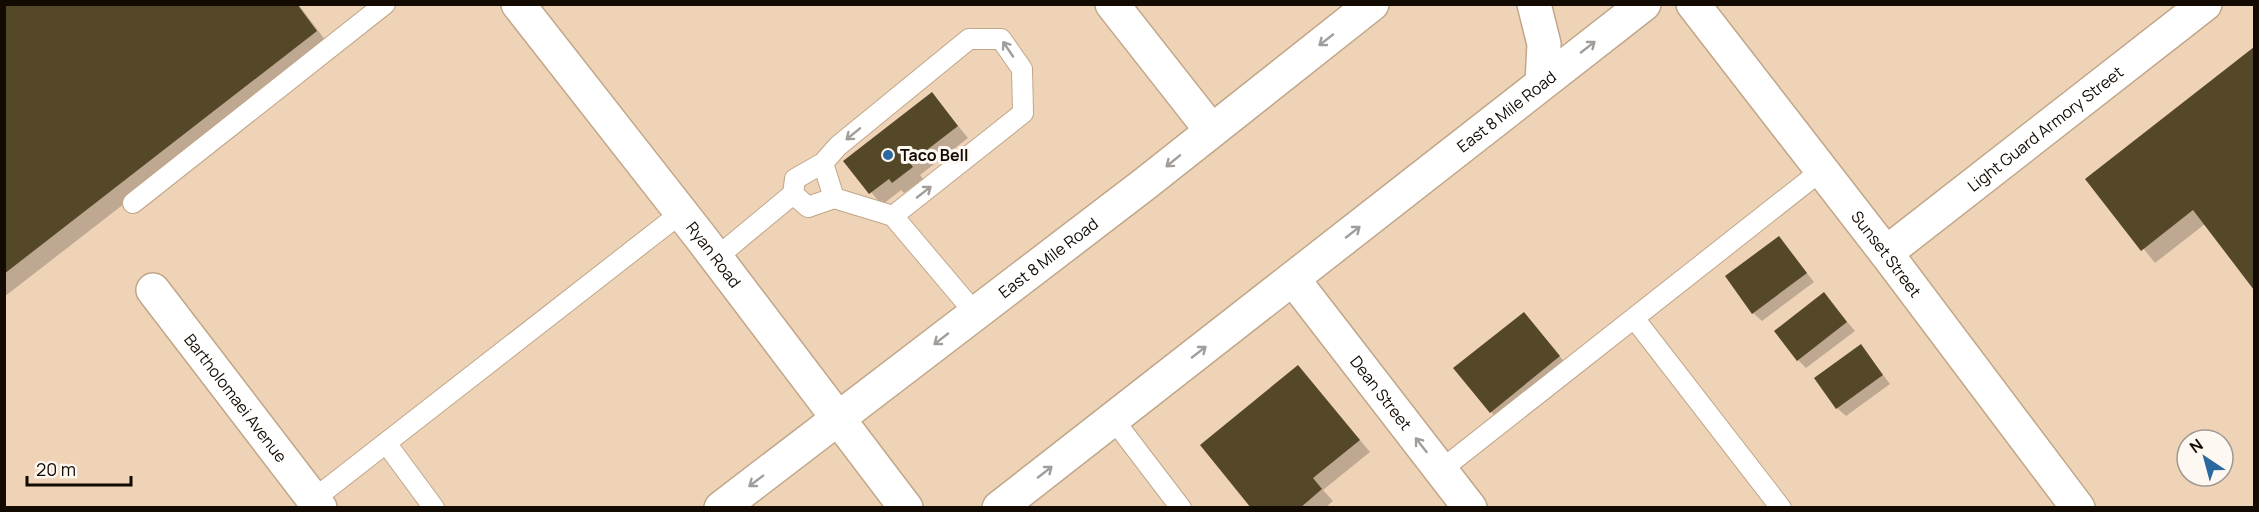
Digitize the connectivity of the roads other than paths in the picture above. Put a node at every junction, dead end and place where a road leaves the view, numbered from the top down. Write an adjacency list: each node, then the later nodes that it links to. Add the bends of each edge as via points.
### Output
1 (385, 4): 15 (lane)
2 (518, 4): 16 (main road, Ryan Road)
3 (1112, 4): 10 (main road)
4 (1372, 4): 10 (main road, East 8 Mile Road, one-way to 10)
5 (1534, 4): 9 (main road, via 1544,44)
6 (1644, 4): 9 (main road, East 8 Mile Road, one-way to 6)
7 (1693, 4): 12 (main road, Sunset Street)
8 (2205, 4): 18 (main road, Light Guard Armory Street)
9 (1542, 83): 20 (main road, East 8 Mile Road, one-way to 9)
10 (1211, 130): 22 (main road, East 8 Mile Road, one-way to 22)
11 (823, 163): 13 (lane, via 795,178); 14 (lane); 17 (lane, one-way to 11, via 1023,113 1022,69 1001,39 969,39 838,146)
12 (1822, 170): 18 (main road, Sunset Street); 23 (lane)
13 (794, 194): 14 (lane, via 808,207); 19 (lane)
14 (834, 198): 17 (lane)
15 (134, 203)
16 (681, 213): 19 (main road, Ryan Road); 26 (lane)
17 (893, 216): 22 (lane)
18 (1886, 253): 36 (main road, Sunset Street)
19 (716, 258): 24 (main road, Ryan Road)
20 (1293, 279): 25 (main road, East 8 Mile Road, one-way to 20); 27 (main road, Dean Street, one-way to 20)
21 (153, 290): 28 (main road, Bartholomaei Avenue)
22 (975, 313): 24 (main road, East 8 Mile Road, one-way to 24)
23 (1634, 318): 27 (lane); 35 (lane)
24 (838, 418): 30 (main road, East 8 Mile Road, one-way to 30); 31 (main road, Ryan Road)
25 (1113, 419): 32 (main road, East 8 Mile Road, one-way to 25); 33 (lane)
26 (386, 443): 28 (lane); 29 (lane)
27 (1441, 470): 34 (main road, Dean Street)
28 (317, 503)
29 (434, 507)
30 (721, 507)
31 (906, 507)
32 (999, 507)
33 (1181, 507)
34 (1470, 507)
35 (1781, 507)
36 (2078, 507)

